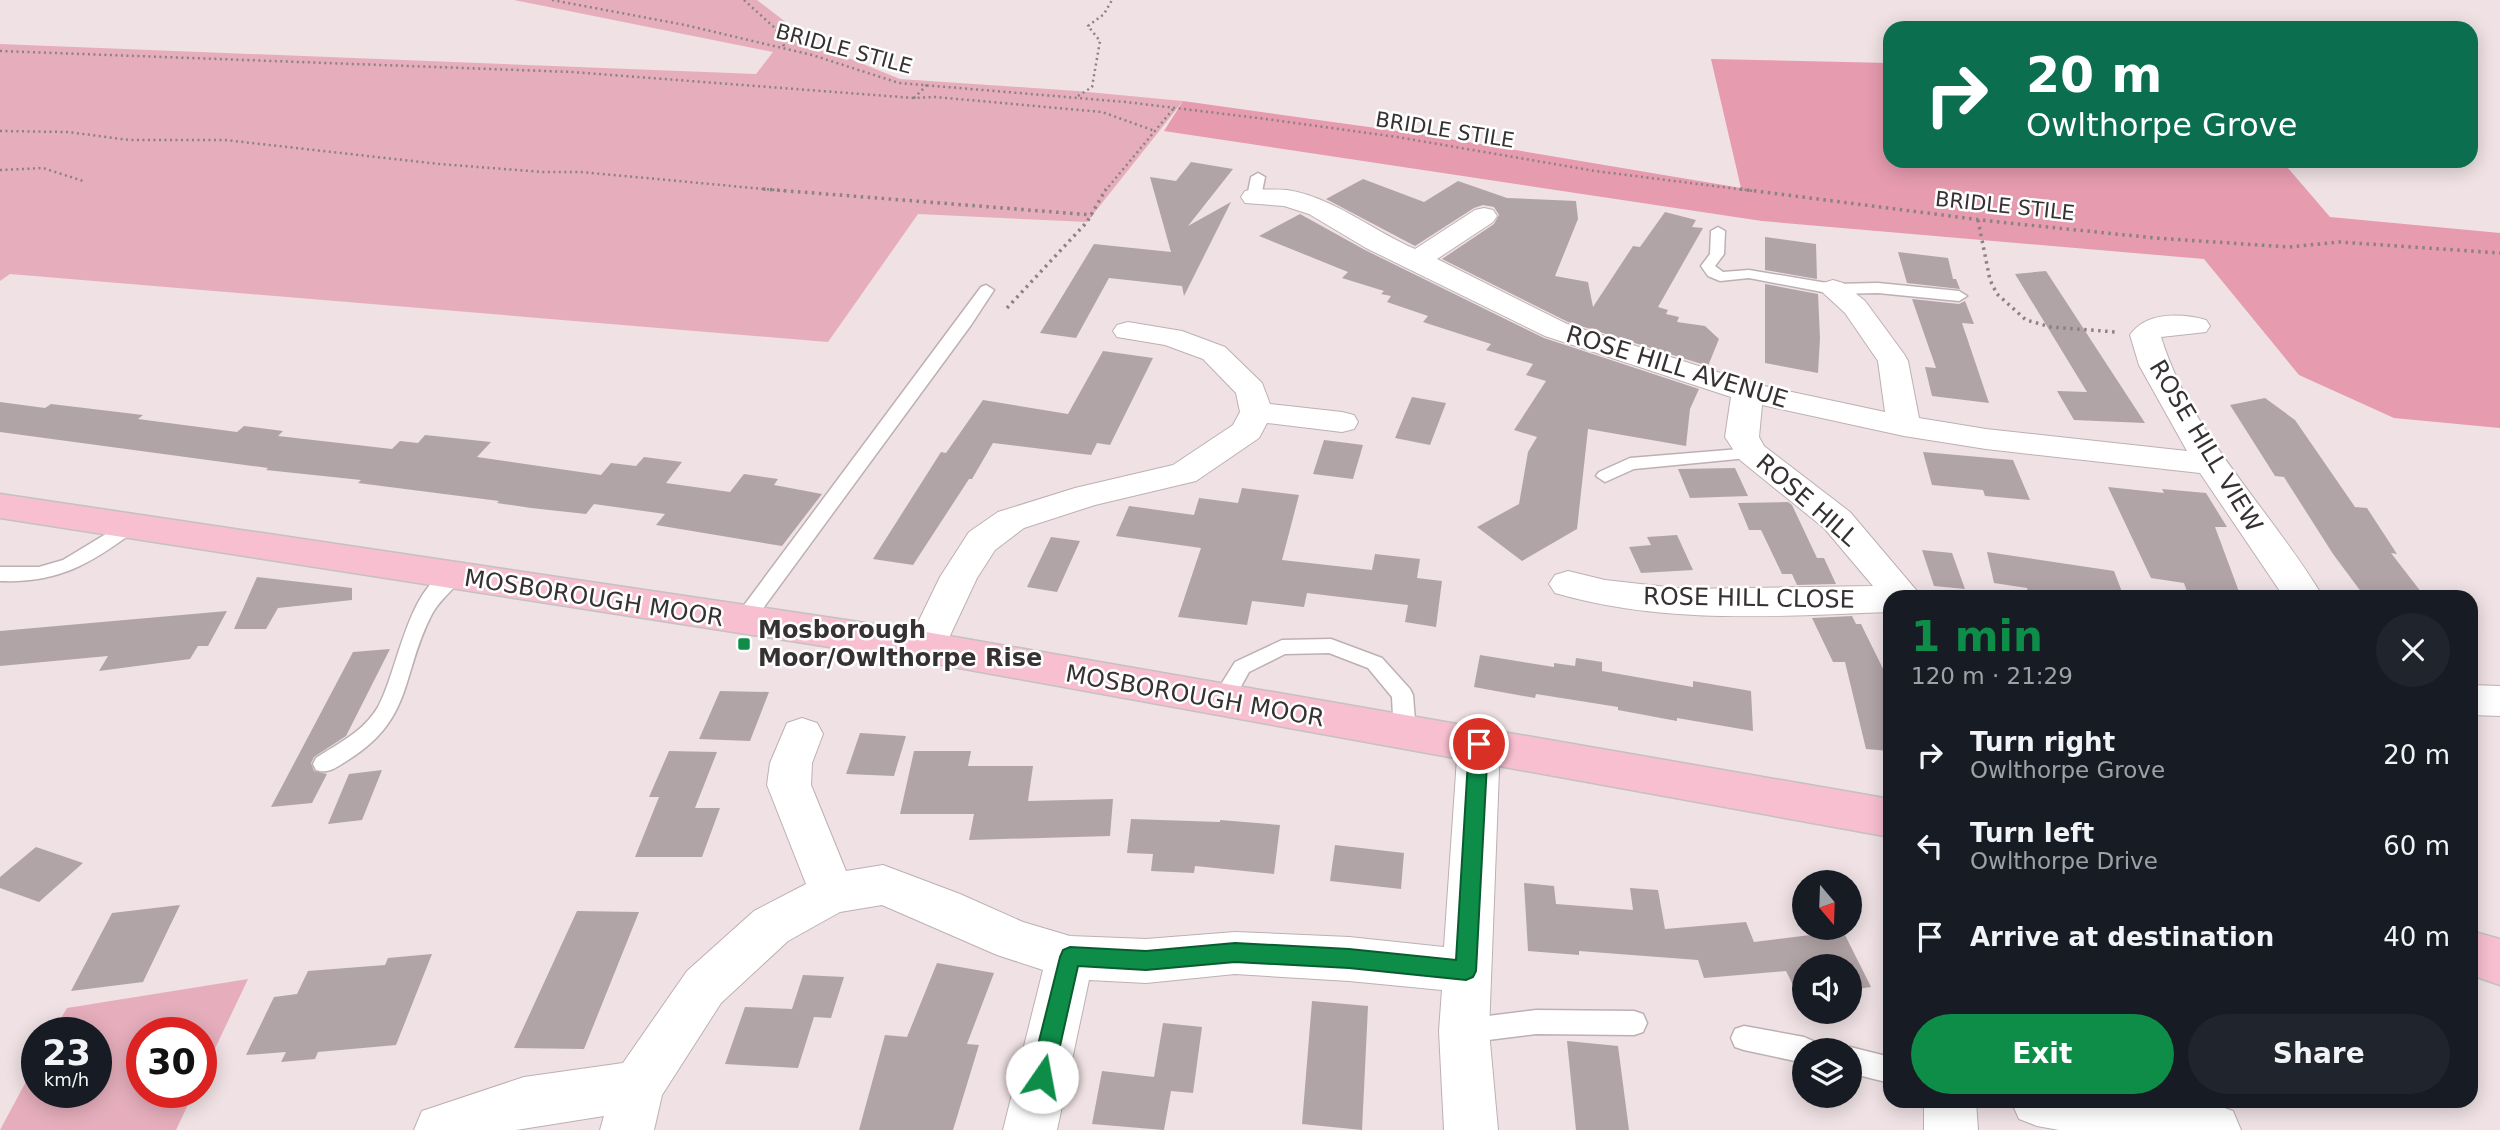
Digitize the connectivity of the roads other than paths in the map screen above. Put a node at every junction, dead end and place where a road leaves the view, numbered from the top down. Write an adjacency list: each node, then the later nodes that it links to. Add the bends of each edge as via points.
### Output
1 (1256, 187): 4 (street, ROSE HILL AVENUE, via 1318,208)
2 (1484, 216): 4 (street)
3 (1718, 231): 5 (lane, via 1717,254 1708,266 1713,273 1776,277)
4 (1417, 260): 10 (street, ROSE HILL AVENUE, via 1556,330)
5 (1833, 289): 7 (lane); 13 (street, via 1855,307 1893,361)
6 (986, 290): 25 (lane)
7 (1959, 296)
8 (2195, 326): 15 (street, ROSE HILL VIEW, via 2156,326 2145,335 2154,365)
9 (1128, 331): 11 (street, via 1171,337 1213,353 1251,390)
10 (1747, 392): 13 (street, ROSE HILL AVENUE); 14 (street, ROSE HILL, via 1742,437)
11 (1256, 412): 12 (street); 26 (street, via 1247,431 1184,473 1011,520 982,541 959,577)
12 (1342, 422)
13 (1904, 426): 15 (street, ROSE HILL AVENUE)
14 (1752, 453): 16 (lane, via 1630,464); 22 (street, ROSE HILL, via 1837,520)
15 (2211, 464): 23 (street, ROSE HILL VIEW)
16 (1605, 476)
17 (0, 506): 18 (main road, MOSBOROUGH MOOR)
18 (129, 526): 19 (lane, via 60,570 26,576); 20 (main road, MOSBOROUGH MOOR)
19 (0, 574)
20 (453, 576): 25 (main road, MOSBOROUGH MOOR); 33 (lane, via 419,619 384,716 365,738)
21 (1568, 584): 24 (street, ROSE HILL CLOSE, via 1595,593 1676,603)
22 (1897, 590)
23 (2299, 590)
24 (1883, 599)
25 (743, 621): 26 (main road, MOSBOROUGH MOOR)
26 (926, 648): 29 (main road, MOSBOROUGH MOOR)
27 (2478, 700): 28 (street)
28 (2500, 701)
29 (1221, 702): 31 (main road, MOSBOROUGH MOOR); 31 (lane, via 1242,667 1282,647 1331,646 1375,663 1402,695)
30 (802, 734): 35 (street, via 789,785)
31 (1405, 734): 32 (main road, MOSBOROUGH MOOR)
32 (1479, 744): 34 (main road, MOSBOROUGH MOOR); 39 (street)
33 (324, 764)
34 (1883, 817)
35 (832, 893): 37 (street, via 883,885 1014,940); 46 (street, via 771,926 704,987)
36 (2478, 955): 38 (main road)
37 (1070, 957): 39 (street, via 1146,961 1235,953); 50 (street)
38 (2500, 962)
39 (1466, 971): 41 (street)
40 (1634, 1023): 41 (lane, via 1536,1022)
41 (1464, 1031): 51 (street)
42 (1744, 1038): 43 (lane)
43 (1792, 1048)
44 (1862, 1063): 45 (lane)
45 (1883, 1068)
46 (632, 1108): 49 (street, via 524,1102)
47 (1950, 1108): 52 (street)
48 (2079, 1108): 53 (street)
49 (440, 1130)
50 (1030, 1130)
51 (1471, 1130)
52 (1951, 1130)
53 (2214, 1130)

